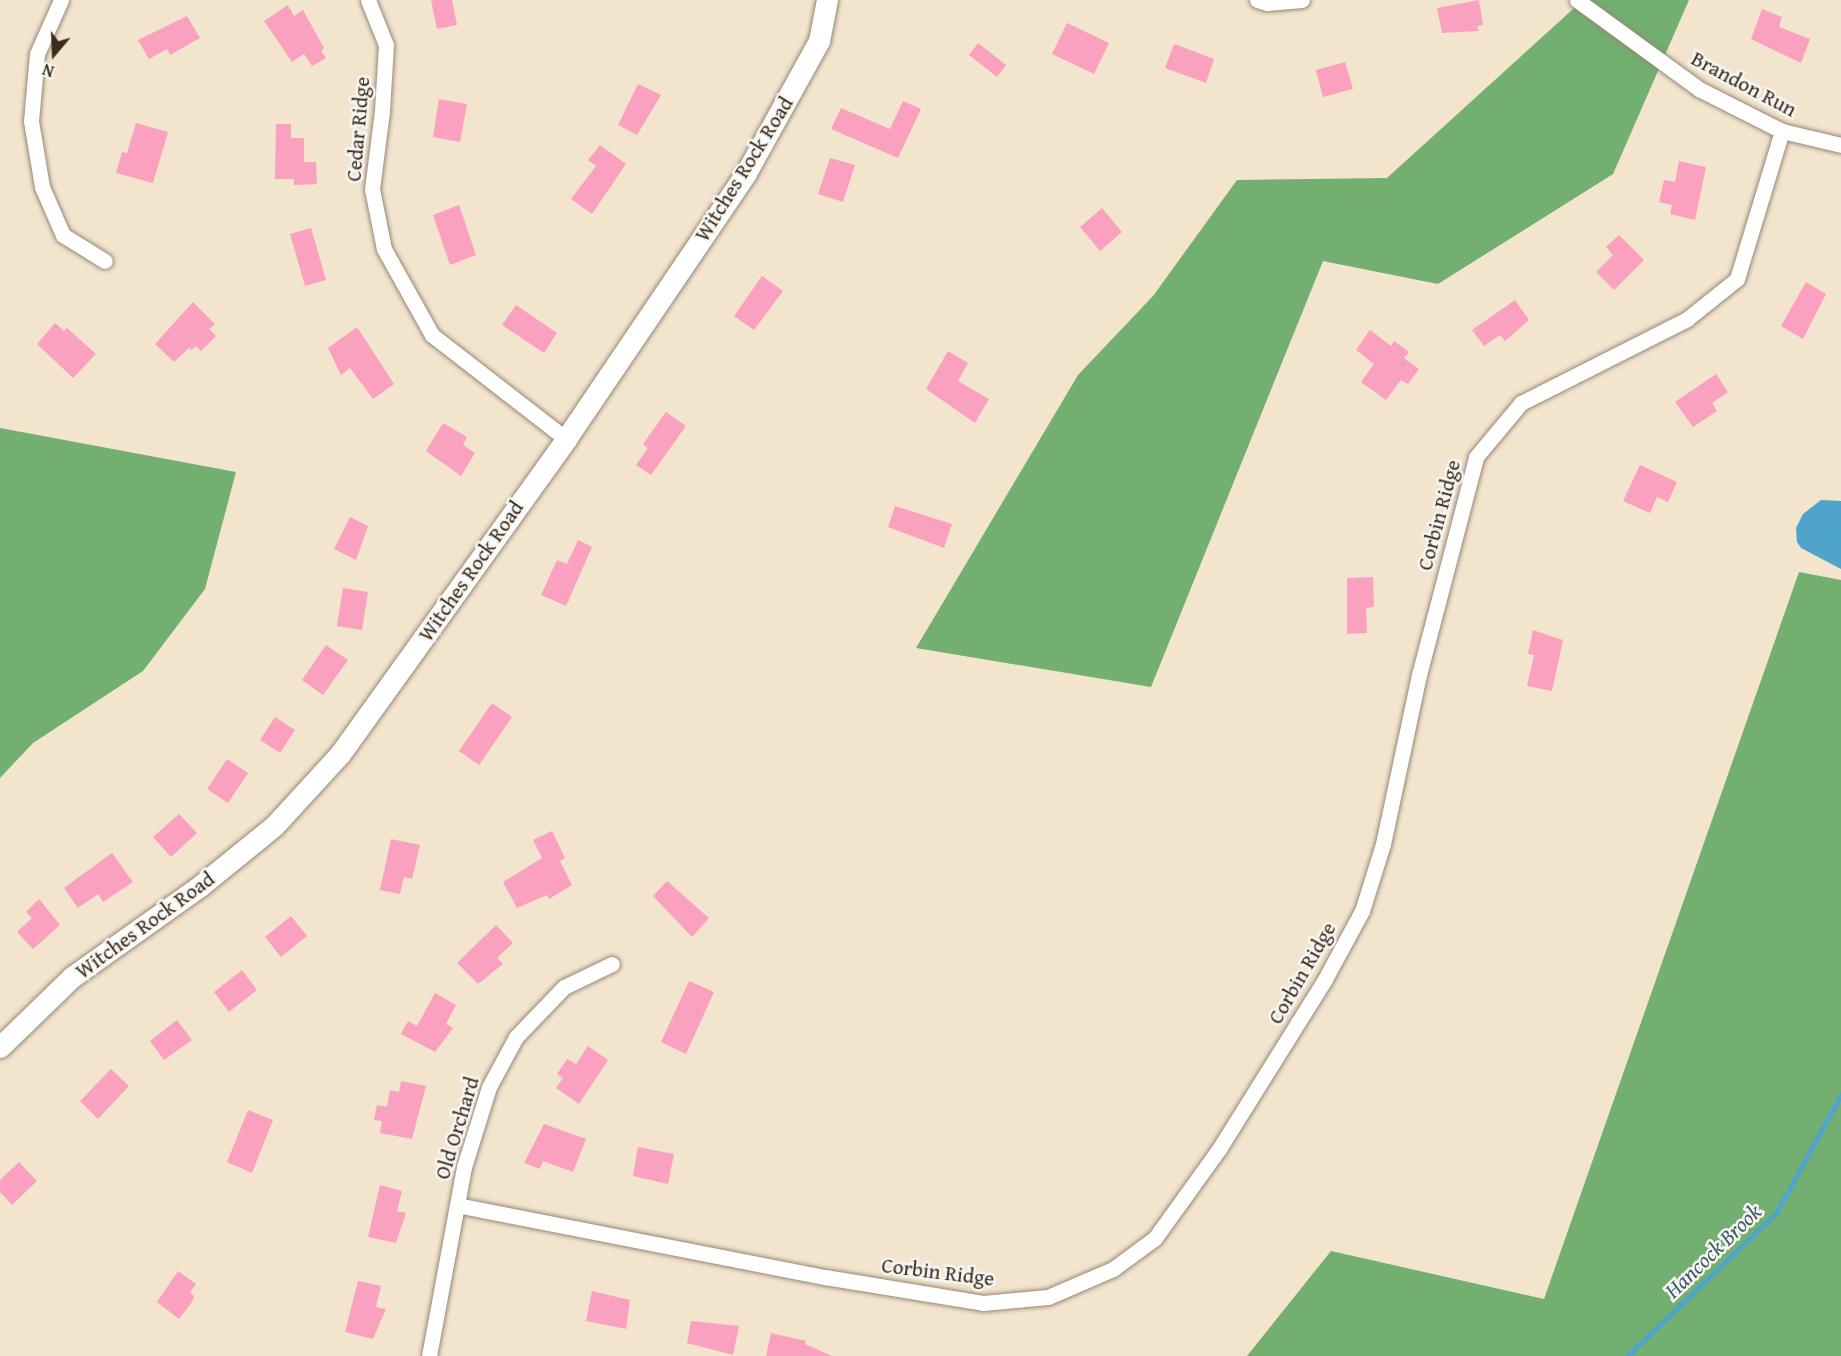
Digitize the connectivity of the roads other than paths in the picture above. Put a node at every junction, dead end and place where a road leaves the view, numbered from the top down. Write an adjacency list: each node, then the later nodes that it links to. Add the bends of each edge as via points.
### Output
1 (61, 0): 9 (street, via 37,54 31,122 42,188 63,235)
2 (368, 0): 10 (street, Cedar Ridge, via 386,45 372,189 384,249 432,335)
3 (827, 0): 10 (street, Witches Rock Road, via 819,42 746,173)
4 (1257, 0): 5 (street)
5 (1302, 0)
6 (1577, 0): 7 (street, Brandon Run, via 1699,89)
7 (1782, 131): 8 (street, Brandon Run); 13 (street, Corbin Ridge, via 1737,279 1687,319 1521,403 1476,457 1419,675 1383,844 1362,911 1324,981 1219,1149 1155,1238 1113,1269 1048,1297 983,1303 814,1275)
8 (1841, 145)
9 (105, 261)
10 (566, 439): 12 (street, Witches Rock Road, via 340,754 274,826 200,886 72,977)
11 (612, 964): 13 (street, Old Orchard, via 564,987 516,1037 489,1087 464,1167)
12 (0, 1047)
13 (457, 1205): 14 (street, Old Orchard)
14 (429, 1356)

